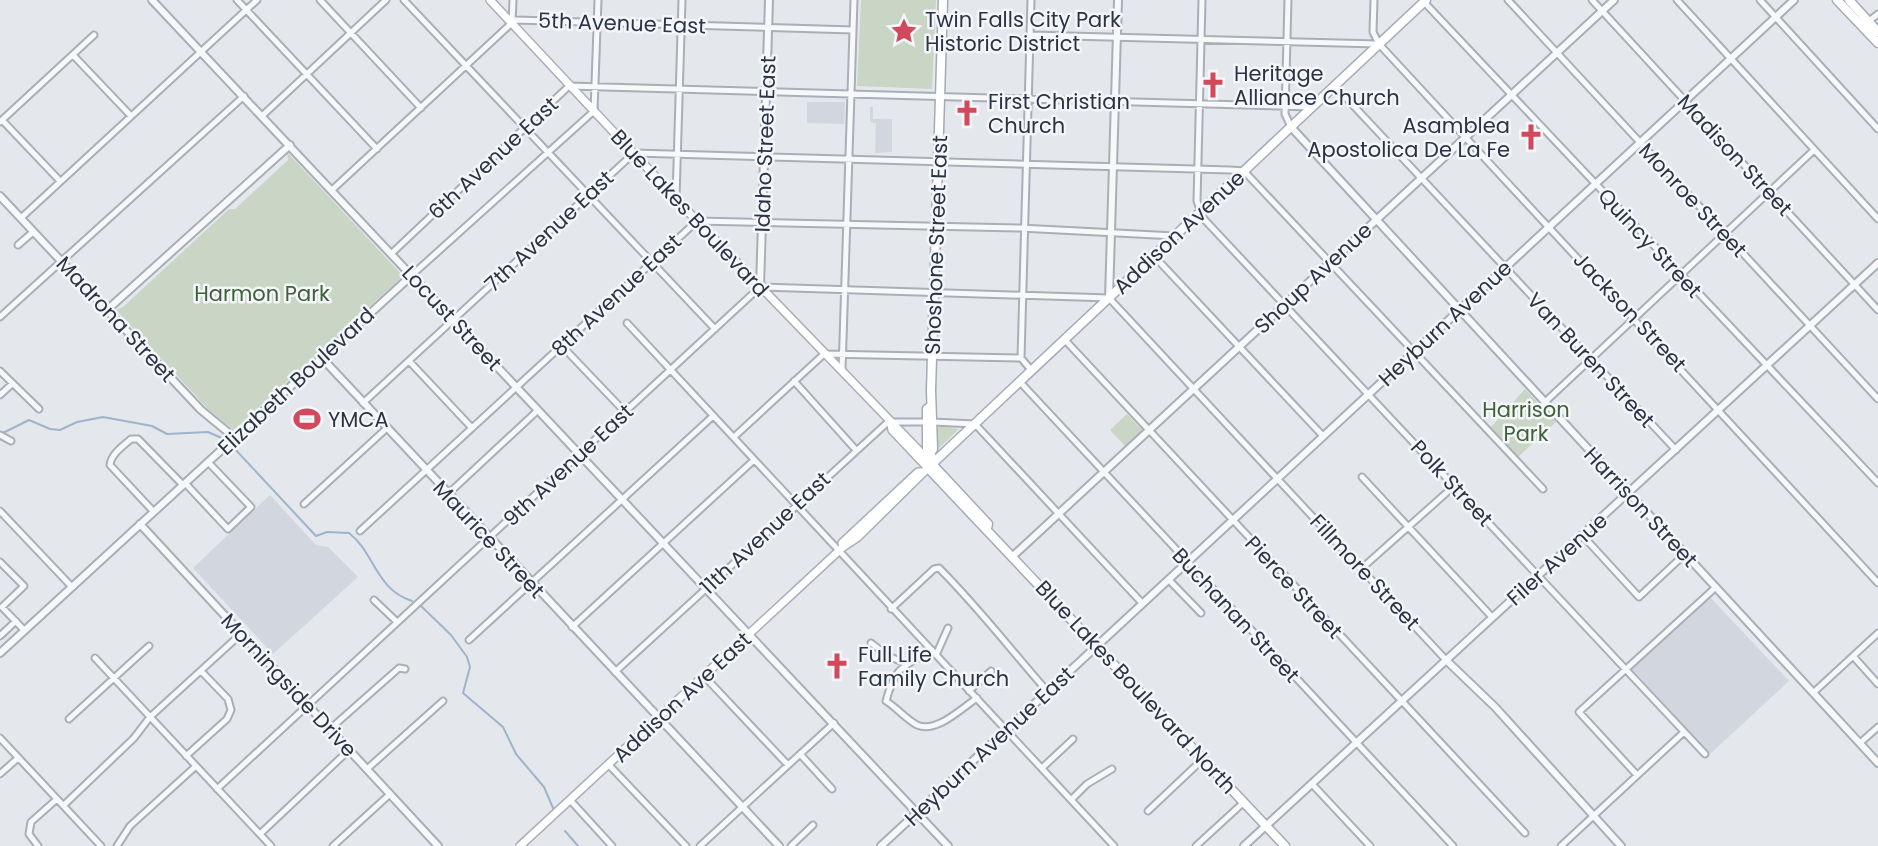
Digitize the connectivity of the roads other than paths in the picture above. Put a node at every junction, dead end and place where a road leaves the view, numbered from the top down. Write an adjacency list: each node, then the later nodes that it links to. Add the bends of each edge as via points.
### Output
1 (152, 0): 47 (street, Locust Street)
2 (237, 0): 28 (street)
3 (257, 0): 28 (street)
4 (320, 0): 39 (street)
5 (386, 0): 39 (street)
6 (404, 0): 51 (street)
7 (490, 0): 34 (main road, Blue Lakes Boulevard)
8 (513, 0): 34 (street)
9 (598, 0): 32 (street)
10 (682, 0): 35 (street)
11 (769, 0): 36 (street, Idaho Street East)
12 (854, 0): 37 (street)
13 (943, 0): 61 (main road, Shoshone Street East)
14 (1031, 0): 40 (street)
15 (1118, 0): 42 (street)
16 (1202, 0): 43 (street)
17 (1289, 0): 44 (street)
18 (1374, 0): 46 (street, via 1373,32)
19 (1508, 0): 48 (street, Monroe Street)
20 (1592, 0): 29 (street, Madison Street)
21 (1614, 0): 29 (street, Shoup Avenue)
22 (1677, 0): 50 (street)
23 (1760, 0): 31 (street)
24 (1794, 0): 31 (street, Heyburn Avenue)
25 (1837, 0): 45 (main road)
26 (1849, 0): 33 (main road)
27 (1425, 1): 46 (main road, Addison Avenue); 58 (street, Quincy Street)
28 (247, 10): 47 (street); 52 (street)
29 (1602, 11): 48 (street, Shoup Avenue); 63 (street, Madison Street)
30 (1878, 14): 33 (street)
31 (1776, 18): 50 (street, Heyburn Avenue); 75 (street)
32 (597, 22): 34 (street, 5th Avenue East); 35 (street, 5th Avenue East); 55 (street)
33 (1869, 22): 38 (main road)
34 (512, 23): 51 (street, 5th Avenue East); 53 (main road, Blue Lakes Boulevard)
35 (681, 24): 36 (street, 5th Avenue East); 56 (street)
36 (768, 27): 37 (street, 5th Avenue East); 57 (street, Idaho Street East)
37 (853, 30): 59 (street)
38 (1878, 32)
39 (350, 34): 52 (street); 68 (street)
40 (1030, 35): 42 (street); 62 (street)
41 (94, 36): 49 (street)
42 (1116, 37): 43 (street); 64 (street)
43 (1202, 39): 44 (street); 65 (street)
44 (1287, 41): 46 (street); 66 (street)
45 (1878, 43)
46 (1379, 44): 54 (main road, Addison Avenue); 76 (street, Jackson Street)
47 (202, 51): 60 (street, Locust Street); 70 (street)
48 (1556, 52): 58 (street, Shoup Avenue); 77 (street, Monroe Street)
49 (73, 55): 70 (street); 72 (street)
50 (1731, 59): 63 (street, Heyburn Avenue); 80 (street)
51 (466, 66): 68 (street, 5th Avenue East); 73 (street)
52 (307, 73): 71 (street); 79 (street)
53 (569, 86): 55 (street, 6th Avenue East); 69 (main road, Blue Lakes Boulevard); 73 (street, 6th Avenue East)
54 (1335, 86): 67 (main road, Addison Avenue); 91 (street, Van Buren Street)
55 (594, 87): 56 (street, 6th Avenue East); 69 (street)
56 (679, 89): 57 (street, 6th Avenue East); 83 (street)
57 (766, 91): 59 (street, 6th Avenue East); 84 (street, Idaho Street East)
58 (1510, 93): 76 (street, Shoup Avenue); 93 (street, Quincy Street)
59 (851, 94): 61 (street, 6th Avenue East); 85 (street)
60 (244, 96): 71 (street, Locust Street); 118 (street)
61 (940, 97): 62 (street, 6th Avenue East); 86 (main road, Shoshone Street East)
62 (1028, 99): 64 (street, 6th Avenue East); 87 (street)
63 (1685, 101): 77 (street, Heyburn Avenue); 95 (street, Madison Street)
64 (1115, 103): 65 (street, 6th Avenue East); 88 (street)
65 (1200, 105): 66 (street, 6th Avenue East); 89 (street)
66 (1285, 105): 67 (street, 6th Avenue East); 74 (street)
67 (1312, 107): 74 (main road, Addison Avenue)
68 (421, 108): 79 (street, 5th Avenue East)
69 (594, 111): 81 (street, Elizabeth Boulevard); 82 (main road, Blue Lakes Boulevard)
70 (131, 116): 92 (street)
71 (262, 116): 78 (street, Locust Street)
72 (1, 121): 92 (street)
73 (525, 127): 81 (street); 114 (street, 6th Avenue East)
74 (1291, 127): 90 (main road, Addison Avenue); 102 (street, Harrison Street)
75 (1878, 129)
76 (1465, 136): 91 (street, Shoup Avenue); 107 (street, Jackson Street)
77 (1640, 142): 93 (street, Heyburn Avenue); 111 (street, Monroe Street)
78 (290, 145): 94 (street, Locust Street); 130 (street)
79 (377, 149): 94 (street, 5th Avenue East)
80 (1814, 150): 95 (street); 101 (street)
81 (549, 152): 96 (street); 121 (street, Elizabeth Boulevard)
82 (634, 153): 83 (street); 96 (street, 7th Avenue East); 98 (main road, Blue Lakes Boulevard)
83 (677, 154): 84 (street); 98 (street)
84 (764, 157): 85 (street); 104 (street, Idaho Street East)
85 (849, 159): 86 (street); 105 (street)
86 (938, 161): 87 (street); 106 (main road, Shoshone Street East)
87 (1026, 164): 88 (street); 108 (street)
88 (1113, 166): 89 (street); 109 (street)
89 (1198, 168): 90 (street); 99 (street)
90 (1244, 172): 99 (main road, Addison Avenue); 117 (street)
91 (1421, 177): 102 (street, Shoup Avenue); 120 (street, Van Buren Street)
92 (60, 181): 100 (street)
93 (1595, 185): 107 (street, Heyburn Avenue); 122 (street, Quincy Street)
94 (332, 190): 114 (street, Locust Street)
95 (1769, 192): 111 (street); 123 (street, Madison Street)
96 (589, 194): 116 (street); 135 (street, 7th Avenue East)
97 (0, 196): 100 (street, Madrona Street)
98 (676, 198): 103 (main road, Blue Lakes Boulevard)
99 (1200, 212): 112 (main road, Addison Avenue); 129 (street, Polk Street)
100 (21, 218): 110 (street, Madrona Street)
101 (1878, 219)
102 (1375, 220): 117 (street, Shoup Avenue); 131 (street, Harrison Street)
103 (697, 221): 104 (street, 8th Avenue East); 116 (street, 8th Avenue East); 124 (main road, Blue Lakes Boulevard)
104 (762, 222): 105 (street, 8th Avenue East); 124 (street, Idaho Street East)
105 (847, 224): 106 (street, 8th Avenue East); 125 (street)
106 (936, 226): 108 (street, 8th Avenue East); 126 (main road, Shoshone Street East)
107 (1550, 226): 120 (street, Heyburn Avenue); 134 (street, Jackson Street)
108 (1024, 229): 109 (street, 8th Avenue East); 127 (street)
109 (1111, 231): 112 (street, 8th Avenue East); 128 (street)
110 (33, 232): 113 (street); 118 (street, Madrona Street)
111 (1724, 234): 122 (street); 137 (street, Monroe Street)
112 (1175, 236): 115 (main road, Addison Avenue)
113 (18, 245)
114 (392, 253): 121 (street, Locust Street)
115 (1154, 256): 128 (main road, Addison Avenue); 141 (street)
116 (651, 261): 138 (street); 140 (street, 8th Avenue East)
117 (1331, 261): 129 (street, Shoup Avenue); 142 (street)
118 (62, 262): 130 (street, Madrona Street); 133 (street)
119 (1878, 263): 123 (street, Filer Avenue)
120 (1504, 267): 131 (street, Heyburn Avenue); 148 (street, Van Buren Street)
121 (412, 275): 135 (street, Locust Street); 145 (street, Elizabeth Boulevard)
122 (1680, 276): 134 (street); 150 (street, Quincy Street)
123 (1855, 285): 132 (street, Madison Street); 137 (street, Filer Avenue)
124 (760, 287): 125 (street); 138 (street, 9th Avenue East); 143 (main road, Blue Lakes Boulevard)
125 (845, 289): 126 (street); 144 (street)
126 (934, 291): 127 (street); 146 (main road, Shoshone Street East)
127 (1022, 295): 128 (street); 147 (street)
128 (1109, 298): 139 (main road, Addison Avenue); 159 (street, Fillmore Street)
129 (1285, 304): 141 (street, Shoup Avenue); 160 (street, Polk Street)
130 (107, 310): 179 (street, Madrona Street, via 201,410)
131 (1460, 310): 142 (street, Heyburn Avenue); 164 (street, Harrison Street)
132 (1878, 310)
133 (1, 313)
134 (1635, 318): 148 (street); 166 (street, Jackson Street)
135 (454, 319): 149 (street, 7th Avenue East); 158 (street, Locust Street)
136 (627, 323): 151 (street)
137 (1810, 326): 150 (street, Filer Avenue); 162 (street, Monroe Street)
138 (715, 329): 151 (street, 9th Avenue East)
139 (1065, 340): 152 (main road, Addison Avenue); 175 (street, Pierce Street)
140 (561, 345): 158 (street, 8th Avenue East); 168 (street)
141 (1239, 346): 159 (street, Shoup Avenue); 177 (street)
142 (1414, 352): 160 (street, Heyburn Avenue); 194 (street)
143 (824, 354): 144 (street); 154 (main road, Blue Lakes Boulevard); 155 (street)
144 (843, 354): 146 (street); 154 (street)
145 (321, 358): 163 (street, Maurice Street); 179 (street, Elizabeth Boulevard)
146 (932, 358): 147 (street); 170 (main road, Shoshone Street East)
147 (1021, 358): 152 (street)
148 (1590, 360): 164 (street); 182 (street, Van Buren Street)
149 (409, 361): 163 (street, 7th Avenue East); 174 (street)
150 (1766, 366): 166 (street, Filer Avenue); 191 (street, Quincy Street)
151 (670, 370): 168 (street, 9th Avenue East); 169 (street)
152 (1032, 371): 156 (main road, Addison Avenue)
153 (0, 372): 157 (street)
154 (842, 373): 171 (main road, Blue Lakes Boulevard)
155 (794, 381): 178 (street); 181 (street)
156 (1020, 382): 172 (main road, Addison Avenue); 188 (street, Buchanan Street)
157 (12, 384): 161 (street); 165 (street)
158 (517, 386): 167 (street, Locust Street); 174 (street, 8th Avenue East)
159 (1192, 388): 175 (street, Shoup Avenue); 190 (street, Fillmore Street)
160 (1369, 394): 177 (street, Heyburn Avenue); 193 (street, Polk Street)
161 (0, 395)
162 (1878, 399)
163 (363, 402): 173 (street, Maurice Street)
164 (1544, 402): 195 (street, Harrison Street)
165 (39, 409)
166 (1719, 410): 182 (street, Filer Avenue); 219 (street, Jackson Street)
167 (537, 411): 183 (street, Locust Street); 196 (street)
168 (625, 412): 183 (street, 9th Avenue East)
169 (713, 416): 178 (street); 197 (street)
170 (930, 422): 171 (street); 172 (street); 186 (main road, Shoshone Street East)
171 (890, 423): 181 (street, 11th Avenue East); 186 (main road, Blue Lakes Boulevard)
172 (975, 424): 186 (main road, Addison Avenue); 202 (street)
173 (387, 428): 187 (street, Maurice Street); 198 (street)
174 (472, 428): 187 (street, 8th Avenue East)
175 (1148, 430): 188 (street, Shoup Avenue); 203 (street, Pierce Street)
176 (0, 436): 180 (street)
177 (1323, 436): 190 (street, Heyburn Avenue)
178 (734, 437): 184 (street)
179 (234, 438): 185 (street, Elizabeth Boulevard)
180 (11, 440)
181 (856, 450): 199 (street, 11th Avenue East)
182 (1676, 450): 195 (street, Filer Avenue)
183 (579, 455): 197 (street, Locust Street); 208 (street, 9th Avenue East)
184 (754, 460): 199 (street); 209 (street)
185 (208, 462): 192 (street, Elizabeth Boulevard); 192 (street, via 251,507 241,519 228,529)
186 (928, 468): 210 (main road, Addison Ave East, via 842,542); 212 (main road, Blue Lakes Boulevard North, via 988,524)
187 (426, 471): 196 (street, Maurice Street); 206 (street, 8th Avenue East)
188 (1103, 473): 202 (street, Shoup Avenue); 214 (street, Buchanan Street)
189 (1362, 477): 205 (street)
190 (1277, 479): 203 (street, Heyburn Avenue); 215 (street, Fillmore Street)
191 (1878, 483)
192 (184, 484): 201 (street, Elizabeth Boulevard); 201 (street, via 138,439 123,445 110,465)
193 (1454, 485): 205 (street); 216 (street, Polk Street)
194 (1543, 489)
195 (1629, 494): 207 (street, Filer Avenue); 211 (street, Harrison Street)
196 (448, 495): 208 (street, Maurice Street)
197 (621, 500): 209 (street, Locust Street); 218 (street)
198 (304, 503)
199 (796, 505): 210 (street); 222 (street, 11th Avenue East)
200 (0, 512): 220 (street)
201 (154, 512): 204 (street, Elizabeth Boulevard)
202 (1058, 514): 212 (street, Shoup Avenue); 224 (street)
203 (1231, 520): 214 (street, Heyburn Avenue); 260 (street, Pierce Street)
204 (140, 524): 220 (street, Elizabeth Boulevard); 233 (street, Morningside Drive)
205 (1409, 526): 215 (street); 227 (street)
206 (360, 531)
207 (1583, 536): 211 (street, via 1639,597); 216 (street, Filer Avenue)
208 (489, 538): 218 (street, Maurice Street); 229 (street, 9th Avenue East)
209 (661, 543): 222 (street, Locust Street); 230 (street)
210 (841, 551): 225 (street); 236 (main road, Addison Ave East)
211 (1685, 554): 221 (street, Harrison Street)
212 (1013, 556): 239 (main road, Blue Lakes Boulevard North)
213 (0, 562): 228 (street, via 24,586 2,607)
214 (1188, 563): 217 (street, Heyburn Avenue); 272 (street, Buchanan Street)
215 (1362, 569): 245 (street, Fillmore Street)
216 (1538, 576): 227 (street, Filer Avenue); 248 (street, Polk Street)
217 (1169, 580): 224 (street, Heyburn Avenue); 226 (street)
218 (532, 583): 230 (street, Maurice Street); 237 (street)
219 (1878, 583)
220 (72, 587): 232 (street, Elizabeth Boulevard)
221 (1716, 587): 248 (street); 257 (street, Harrison Street)
222 (705, 589): 236 (street, Locust Street); 251 (street, 11th Avenue East)
223 (374, 600): 229 (street)
224 (1142, 603): 239 (street, Heyburn Avenue)
225 (891, 609): 242 (street); 256 (street, via 939,568)
226 (1201, 613)
227 (1492, 617): 245 (street, Filer Avenue)
228 (16, 621): 232 (street); 235 (street)
229 (397, 622): 261 (street, 9th Avenue East)
230 (572, 626): 251 (street, Maurice Street)
231 (948, 628): 242 (street)
232 (24, 630): 241 (street, Elizabeth Boulevard)
233 (242, 633): 249 (street); 261 (street, Morningside Drive)
234 (1878, 634): 243 (street)
235 (0, 636)
236 (749, 636): 252 (main road, Addison Ave East); 265 (street, Locust Street)
237 (469, 640)
238 (871, 643): 246 (street)
239 (1096, 645): 256 (street, Heyburn Avenue East); 279 (main road, Blue Lakes Boulevard North)
240 (149, 646): 253 (street)
241 (0, 653)
242 (934, 653): 246 (street); 255 (street)
243 (1853, 656): 254 (street); 257 (street)
244 (95, 658): 253 (street)
245 (1446, 660): 260 (street, Filer Avenue); 301 (street, Fillmore Street)
246 (905, 663): 258 (street, via 886,701 916,724 931,727)
247 (405, 669): 267 (street, via 399,668)
248 (1625, 669): 269 (street, Polk Street); 288 (street, via 1579,712)
249 (201, 671): 262 (street); 277 (street, via 228,699 231,710)
250 (991, 671): 255 (street)
251 (615, 673): 264 (street, Maurice Street)
252 (704, 676): 264 (main road, Addison Ave East); 282 (street)
253 (114, 679): 262 (street); 263 (street)
254 (1878, 684)
255 (969, 691): 258 (street)
256 (1047, 691): 268 (street, Heyburn Avenue East)
257 (1813, 693): 273 (street, Harrison Street)
258 (976, 698): 268 (street)
259 (443, 701): 285 (street)
260 (1401, 702): 272 (street, Filer Avenue); 304 (street, Pierce Street)
261 (308, 705): 267 (street, Morningside Drive); 290 (street, 9th Avenue East)
262 (150, 717): 277 (street); 297 (street)
263 (69, 719)
264 (658, 719): 281 (main road, Addison Ave East); 298 (street, Maurice Street)
265 (834, 723): 275 (street); 300 (street, Locust Street)
266 (1878, 727): 273 (street)
267 (330, 729): 274 (street, Morningside Drive)
268 (1006, 730): 284 (street); 300 (street, Heyburn Avenue East)
269 (1684, 732): 276 (street, Polk Street); 288 (street)
270 (0, 738): 278 (street)
271 (1073, 739): 284 (street)
272 (1357, 743): 289 (street, Filer Avenue); 308 (street, Buchanan Street)
273 (1860, 743): 280 (street, Harrison Street)
274 (349, 750): 285 (street, Morningside Drive); 305 (street)
275 (800, 754): 282 (street); 291 (street)
276 (1704, 754)
277 (186, 756): 283 (street)
278 (18, 758): 287 (street); 293 (street)
279 (1203, 759): 296 (main road, Blue Lakes Boulevard North); 299 (street)
280 (1878, 763)
281 (608, 764): 295 (main road, Addison Ave East); 307 (street)
282 (788, 765): 298 (street)
283 (196, 766): 290 (street); 311 (street, via 130,826)
284 (1042, 768): 294 (street)
285 (367, 769): 292 (street, Morningside Drive)
286 (1112, 769): 294 (street)
287 (0, 774)
288 (1637, 775): 301 (street)
289 (1312, 784): 303 (street, Filer Avenue); 327 (street)
290 (217, 789): 305 (street)
291 (832, 789)
292 (390, 794): 306 (street, Morningside Drive); 313 (street)
293 (57, 799): 297 (street); 309 (street, via 31,822 29,834)
294 (1072, 799): 323 (street)
295 (570, 800): 316 (main road, Addison Ave East); 317 (street)
296 (1244, 803): 303 (main road, Blue Lakes Boulevard North); 324 (street)
297 (64, 805): 310 (street)
298 (743, 807): 318 (street); 319 (street, Maurice Street)
299 (1148, 811)
300 (917, 813): 321 (street, Heyburn Avenue East); 322 (street, Locust Street)
301 (1594, 816): 329 (street); 330 (street, Fillmore Street)
302 (813, 825): 320 (street)
303 (1266, 826): 325 (street, Filer Avenue); 326 (main road, Blue Lakes Boulevard North)
304 (1525, 833)
305 (260, 834): 312 (street)
306 (433, 840): 314 (street); 315 (street, Morningside Drive)
307 (682, 845)
308 (1452, 845): 328 (street)
309 (38, 846)
310 (101, 846)
311 (117, 846)
312 (271, 846)
313 (333, 846)
314 (426, 846)
315 (439, 846)
316 (520, 846)
317 (612, 846)
318 (700, 846)
319 (779, 846)
320 (791, 846)
321 (881, 846)
322 (948, 846)
323 (1114, 846)
324 (1196, 846)
325 (1244, 846)
326 (1285, 846)
327 (1370, 846)
328 (1440, 846)
329 (1561, 846)
330 (1620, 846)

